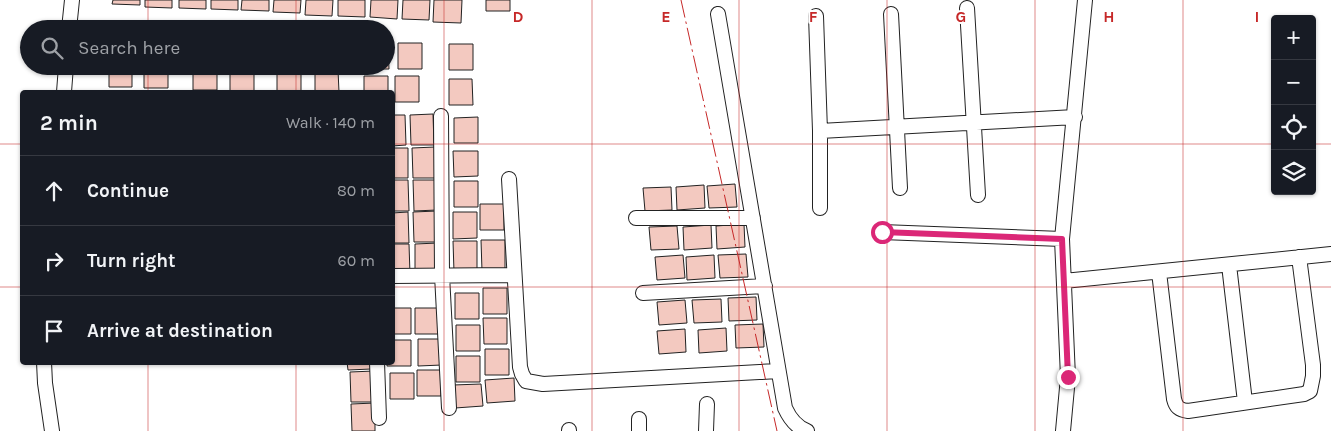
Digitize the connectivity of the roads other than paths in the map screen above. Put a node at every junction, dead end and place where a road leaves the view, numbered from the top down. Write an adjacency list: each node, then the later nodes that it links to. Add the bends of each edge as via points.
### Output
1 (72, 0): 7 (street)
2 (1085, 0): 11 (street)
3 (967, 8): 12 (street)
4 (718, 14): 20 (street)
5 (891, 14): 13 (street)
6 (816, 16): 14 (street)
7 (70, 20)
8 (65, 75): 9 (street)
9 (64, 90)
10 (441, 116): 27 (street)
11 (1075, 116): 12 (street); 22 (street)
12 (973, 122): 13 (street); 17 (street)
13 (896, 127): 14 (street); 16 (street)
14 (820, 131): 18 (street)
15 (509, 179): 28 (street)
16 (900, 188)
17 (978, 194)
18 (820, 208)
19 (636, 218): 20 (street)
20 (753, 218): 31 (street)
21 (882, 232): 22 (street)
22 (1062, 239): 30 (street)
23 (1331, 254): 24 (street)
24 (1299, 258): 25 (street); 36 (street, via 1313,365 1310,391)
25 (1229, 265): 26 (street); 36 (street)
26 (1158, 272): 30 (street); 36 (street, via 1176,406 1188,411)
27 (442, 275): 28 (street); 29 (street); 38 (street)
28 (514, 275): 35 (street, via 520,367 526,381 543,384)
29 (395, 276)
30 (1064, 282): 43 (street, via 1068,377)
31 (765, 286): 32 (street); 35 (street)
32 (643, 293)
33 (44, 365): 40 (street)
34 (377, 365): 39 (street)
35 (778, 371): 42 (street, via 785,408 797,426)
36 (1245, 402)
37 (707, 404): 41 (street)
38 (449, 408)
39 (379, 418)
40 (52, 431)
41 (706, 431)
42 (807, 431)
43 (1063, 431)

